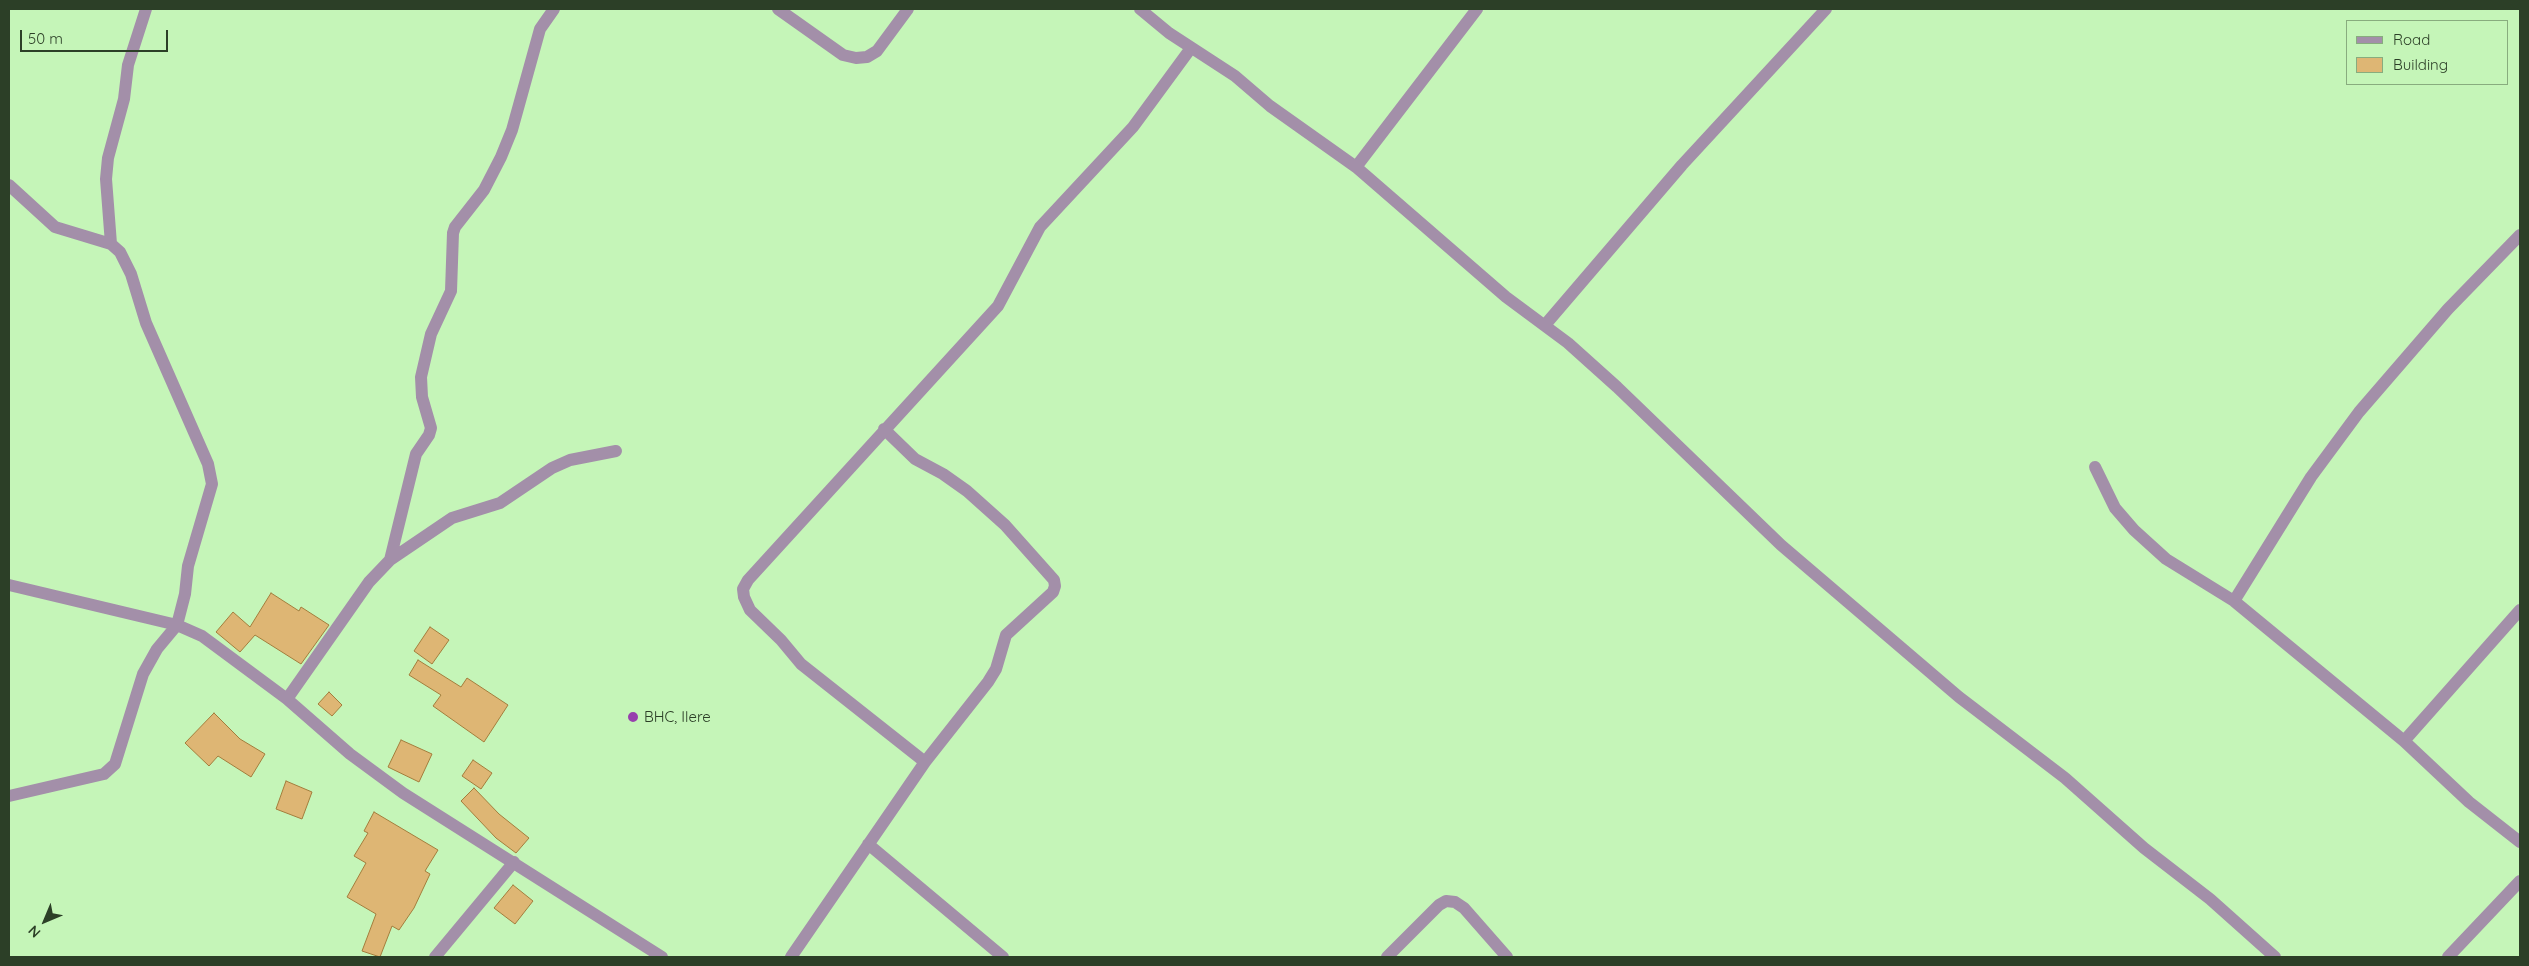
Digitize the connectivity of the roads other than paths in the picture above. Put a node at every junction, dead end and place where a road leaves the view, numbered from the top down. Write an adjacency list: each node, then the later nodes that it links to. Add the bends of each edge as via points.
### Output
1 (146, 9): 12 (street, via 128,65 124,99 108,158)
2 (554, 9): 17 (street, via 540,29 512,130 501,157 484,190 453,233 451,291 431,334 421,377 422,397 431,428 416,454)
3 (778, 9): 4 (street, via 836,51 856,58 867,57 877,51)
4 (908, 9)
5 (1140, 9): 8 (street)
6 (1477, 9): 9 (street)
7 (1826, 9): 13 (street, via 1682,166)
8 (1191, 48): 9 (street, via 1235,76 1270,106); 14 (street, via 1133,127 1040,227 998,306)
9 (1356, 167): 13 (street, via 1506,297)
10 (9, 185): 12 (street, via 55,227)
11 (2520, 235): 19 (street, via 2448,309 2358,412 2311,477)
12 (110, 244): 21 (street, via 120,252 131,274 146,323 208,464 212,484 188,566)
13 (1545, 325): 36 (street, via 1617,387 1781,545 1959,697 2065,778)
14 (884, 429): 24 (street, via 916,459 961,487 1005,525 1054,580 1055,586 1053,592 1006,636 996,669 988,682); 24 (street, via 743,589 750,610 806,670)
15 (616, 451): 17 (street, via 570,460 552,468 500,503 452,518)
16 (2095, 468): 19 (street, via 2115,508 2134,530 2166,559)
17 (390, 560): 22 (street, via 370,582)
18 (9, 585): 21 (street)
19 (2234, 601): 23 (street)
20 (2520, 610): 23 (street)
21 (177, 626): 22 (street, via 202,636); 25 (street, via 150,658 112,769 76,782)
22 (288, 699): 28 (street, via 350,754 404,793)
23 (2404, 740): 26 (street, via 2470,802)
24 (925, 762): 27 (street)
25 (9, 796)
26 (2520, 842)
27 (868, 844): 32 (street); 33 (street)
28 (514, 862): 30 (street); 31 (street)
29 (2520, 881): 37 (street)
30 (435, 957)
31 (662, 957)
32 (791, 957)
33 (1003, 957)
34 (1387, 957): 35 (street, via 1439,905 1455,902)
35 (1507, 957)
36 (2275, 957)
37 (2448, 957)

